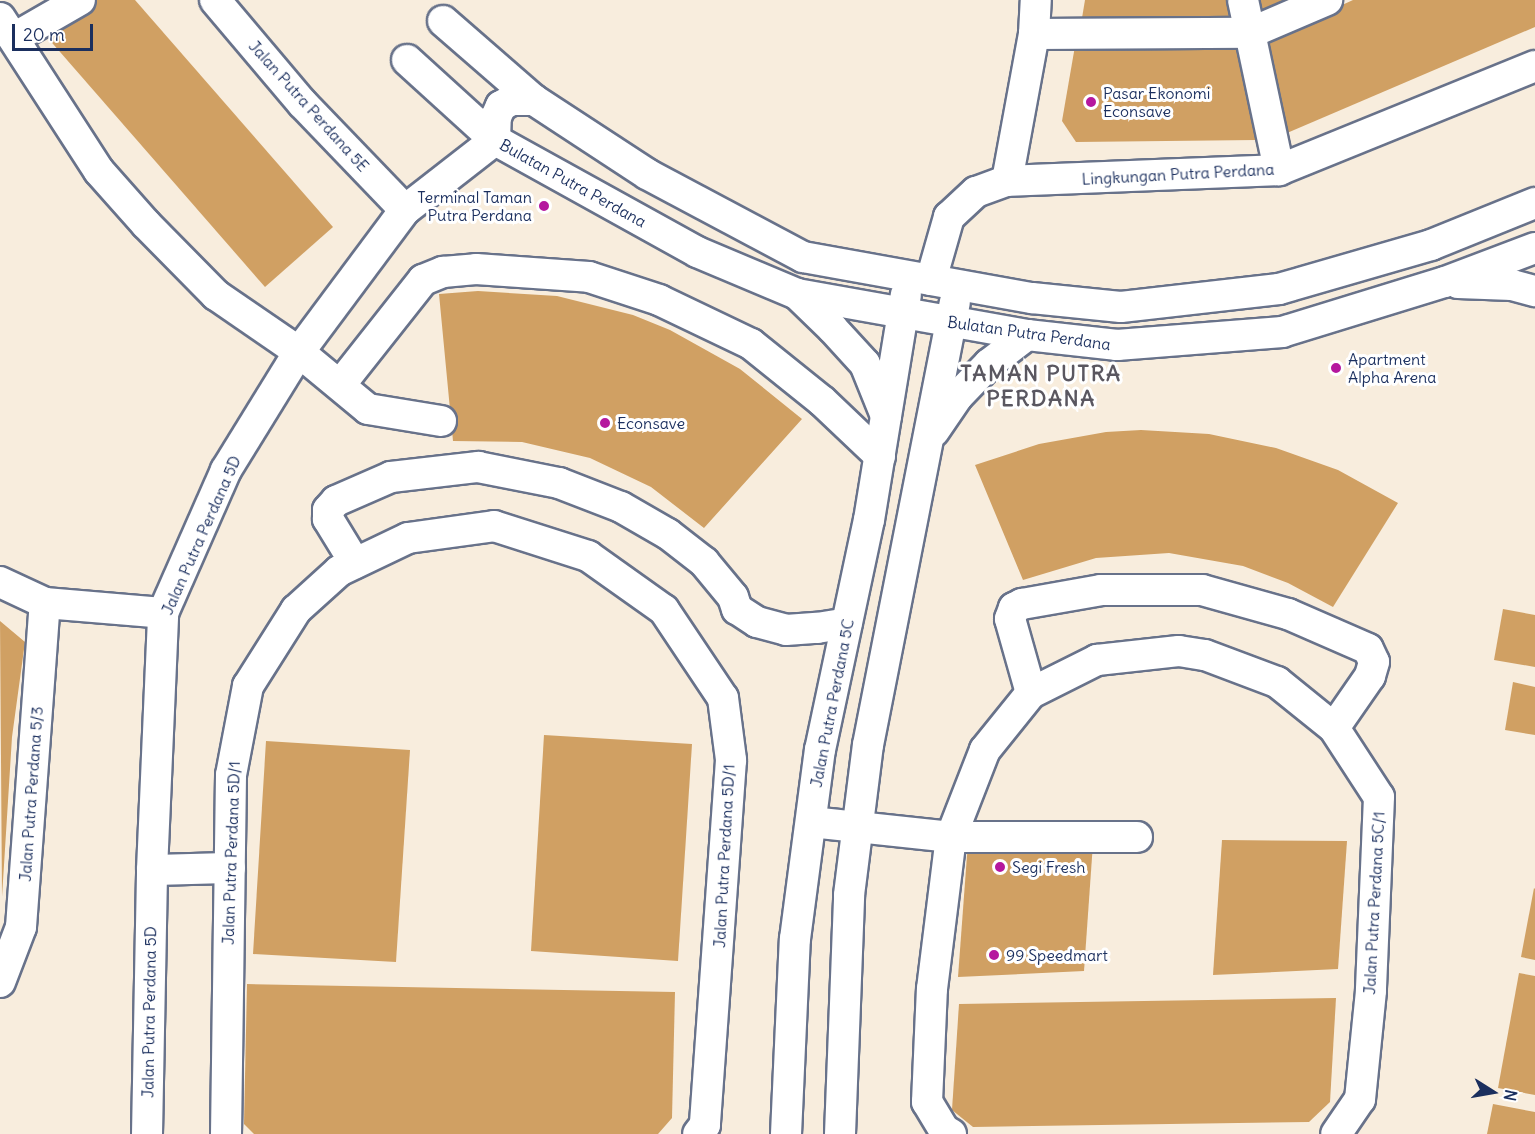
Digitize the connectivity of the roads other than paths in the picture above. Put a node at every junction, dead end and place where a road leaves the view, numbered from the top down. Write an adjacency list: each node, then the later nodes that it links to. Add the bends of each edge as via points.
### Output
1 (80, 0): 7 (street)
2 (214, 0): 17 (street, Jalan Putra Perdana 5E, via 303,104)
3 (1036, 0): 9 (street)
4 (1243, 0): 8 (street)
5 (1327, 0): 8 (street)
6 (442, 21): 12 (street)
7 (7, 28): 26 (street, via 99,171 146,224 216,295)
8 (1250, 33): 9 (street); 14 (street)
9 (1034, 34): 15 (street)
10 (407, 60): 13 (street)
11 (1535, 66): 14 (street, Lingkungan Putra Perdana)
12 (534, 100): 13 (street, Bulatan Putra Perdana, via 512,100 501,106 496,117); 19 (street, via 646,174 803,257)
13 (495, 140): 17 (street, Jalan Putra Perdana 5D); 22 (street, Bulatan Putra Perdana, via 697,252)
14 (1279, 170): 15 (street, Lingkungan Putra Perdana)
15 (1007, 182): 19 (street, Lingkungan Putra Perdana, via 976,192 949,218)
16 (1533, 209): 19 (street, via 1431,245 1279,288 1121,308 1032,298)
17 (405, 210): 26 (street, Jalan Putra Perdana 5D)
18 (1535, 248): 20 (street, Bulatan Putra Perdana)
19 (933, 280): 23 (street, Jalan Putra Perdana 5C); 24 (street)
20 (1445, 282): 21 (street, via 1512,285); 25 (street, Bulatan Putra Perdana, via 1282,332 1117,345)
21 (1535, 291)
22 (797, 294): 23 (street, Bulatan Putra Perdana); 28 (street, via 865,364)
23 (903, 313): 24 (street, Bulatan Putra Perdana); 28 (street, Jalan Putra Perdana 5C)
24 (951, 322): 25 (street, Bulatan Putra Perdana); 30 (street)
25 (1028, 335): 30 (street, via 989,364 958,396)
26 (299, 352): 27 (street); 35 (street, Jalan Putra Perdana 5D, via 226,470)
27 (340, 386): 29 (street, via 368,409); 31 (street, via 423,280 443,272 476,269 589,277 660,300 751,344 822,401)
28 (886, 416): 31 (street, Jalan Putra Perdana 5C)
29 (441, 421)
30 (928, 439): 40 (street, via 868,745)
31 (880, 456): 36 (street, Jalan Putra Perdana 5C)
32 (355, 563): 36 (street, via 328,519 328,510 336,501 391,477 478,467 560,483 621,507 668,534 704,562 733,597 737,609 757,622 786,630); 43 (street, Jalan Putra Perdana 5D/1, via 339,571 296,610 248,686 231,775); 48 (street, Jalan Putra Perdana 5D/1, via 408,538 494,526 588,556 664,610 723,698 731,760 705,1125)
33 (0, 582): 34 (street)
34 (45, 603): 35 (street); 45 (street, Jalan Putra Perdana 5/3, via 21,927)
35 (163, 613): 44 (street, Jalan Putra Perdana 5D)
36 (847, 623): 39 (street, Jalan Putra Perdana 5C, via 820,750)
37 (1030, 693): 38 (street, Jalan Putra Perdana 5C/1, via 1097,660 1179,651 1205,655 1277,682); 38 (street, via 1010,620 1014,608 1101,590 1202,590 1288,614 1368,649 1374,662 1370,676); 41 (street, Jalan Putra Perdana 5C/1, via 985,750)
38 (1334, 728): 52 (street, Jalan Putra Perdana 5C/1, via 1379,797 1371,991 1360,1099)
39 (811, 822): 40 (street); 49 (street, Jalan Putra Perdana 5C, via 795,939)
40 (858, 826): 41 (street); 50 (street, via 849,895)
41 (951, 837): 42 (street); 51 (street, Jalan Putra Perdana 5C/1, via 932,990 927,1102 944,1130)
42 (1137, 837)
43 (230, 868): 44 (street); 47 (street, Jalan Putra Perdana 5D/1)
44 (152, 870): 46 (street, Jalan Putra Perdana 5D)
45 (0, 982)
46 (147, 1134)
47 (226, 1134)
48 (699, 1134)
49 (786, 1134)
50 (840, 1134)
51 (951, 1134)
52 (1336, 1134)

